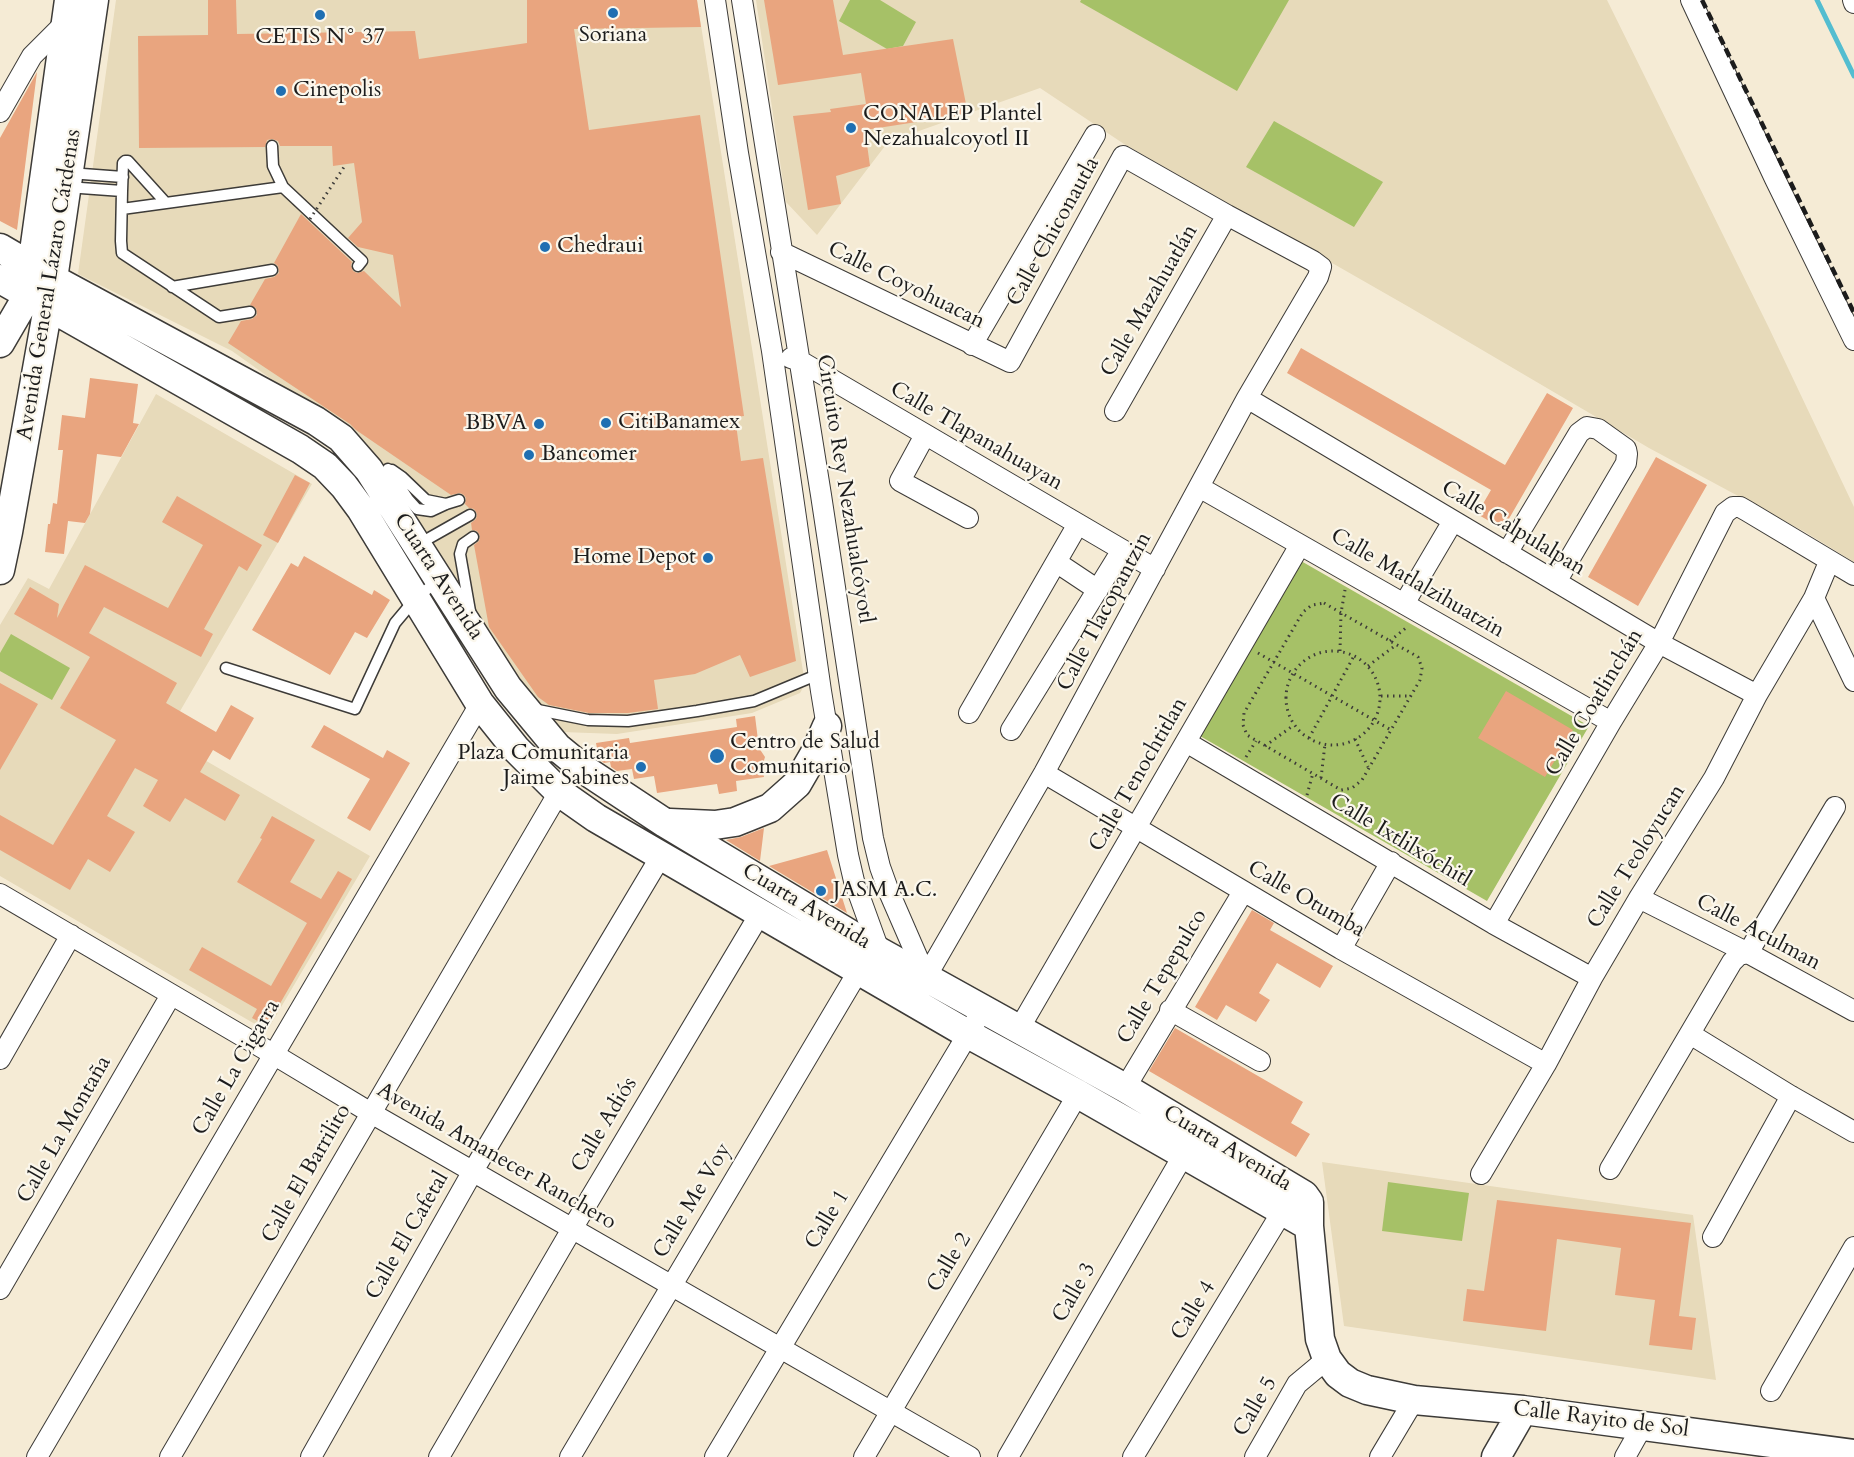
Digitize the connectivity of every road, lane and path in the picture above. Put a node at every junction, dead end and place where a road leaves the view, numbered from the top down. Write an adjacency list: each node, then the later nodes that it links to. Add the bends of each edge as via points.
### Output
1 (94, 0): 11 (main road, Avenida General Lázaro Cárdenas)
2 (715, 0): 30 (street)
3 (742, 0): 19 (street, Circuito Rey Nezahualcóyotl)
4 (1691, 0): 27 (street)
5 (68, 10): 6 (street, via 32,56); 22 (main road, Avenida General Lázaro Cárdenas)
6 (0, 112)
7 (1095, 135): 29 (street)
8 (272, 146): 12 (lane, via 273,166)
9 (346, 164): 17 (path, bridge)
10 (123, 177): 11 (lane); 13 (lane); 14 (lane, via 123,163 128,161)
11 (68, 180): 13 (lane); 22 (main road, Avenida General Lázaro Cárdenas)
12 (283, 187): 14 (lane); 20 (lane, via 362,261)
13 (122, 191): 15 (lane)
14 (166, 203): 15 (lane)
15 (122, 209): 24 (lane, via 122,253)
16 (1227, 215): 32 (street, Calle Chiconautla, via 1123,156); 33 (street, Calle Tlacopantzin, via 1321,267); 34 (street, Calle Mazahuatlán)
17 (310, 219)
18 (0, 248): 22 (main road, Cuarta Avenida)
19 (781, 252): 29 (street, Calle Coyohuacan); 31 (street, Circuito Rey Nezahualcóyotl)
20 (358, 266)
21 (272, 270): 24 (lane)
22 (42, 273): 25 (main road, Avenida General Lázaro Cárdenas); 38 (main road, Cuarta Avenida, via 316,421)
23 (0, 279): 25 (main road, Cuarta Avenida)
24 (172, 287): 26 (lane, via 219,317)
25 (38, 301): 28 (main road); 39 (main road, Cuarta Avenida, via 300,449 326,466); 55 (main road, Avenida General Lázaro Cárdenas)
26 (250, 312)
27 (1854, 340)
28 (0, 343)
29 (972, 345): 32 (street, Calle Coyohuacan)
30 (772, 351): 31 (street, Calle Tlapanahuayan); 37 (street)
31 (800, 361): 35 (street, Calle Tlapanahuayan); 36 (street, Circuito Rey Nezahualcóyotl)
32 (1010, 362)
33 (1247, 398): 40 (street, Calle Tlacopantzin); 44 (street, Calle Calpulalpan)
34 (1115, 411)
35 (925, 435): 43 (street, via 900,481); 45 (street, Calle Tlapanahuayan)
36 (813, 443): 37 (street); 113 (street, Circuito Rey Nezahualcóyotl, via 873,838 889,892)
37 (786, 449): 75 (street)
38 (379, 469): 39 (main road); 41 (lane, via 402,477 426,500 446,504); 47 (main road, Cuarta Avenida)
39 (344, 486): 51 (main road, Cuarta Avenida)
40 (1199, 487): 48 (street, Calle Matlalzihuatzin); 54 (street, Calle Tlacopantzin)
41 (459, 500)
42 (470, 515): 47 (lane)
43 (968, 518)
44 (1453, 521): 50 (street, Calle Calpulalpan); 63 (street)
45 (1078, 524): 49 (street, Calle Tlapanahuayan); 52 (street)
46 (473, 537): 65 (lane, via 463,544 460,554)
47 (417, 545): 51 (main road); 58 (main road, Cuarta Avenida)
48 (1300, 545): 56 (street, Calle Matlalzihuatzin); 66 (street, Calle Tenochtitlan)
49 (1122, 550): 54 (street, Calle Tlapanahuayan); 60 (street)
50 (1507, 553): 59 (street, Calle Calpulalpan); 59 (street, via 1579,433 1587,427 1598,429 1626,449 1626,463)
51 (392, 559): 61 (main road, Cuarta Avenida)
52 (1056, 562): 60 (street); 83 (street)
53 (1829, 562): 57 (street); 62 (street, Calle Teoloyucan); 67 (street, Calle Coatlinchán, via 1747,510 1733,507 1725,513)
54 (1155, 569): 96 (street, Calle Tlacopantzin)
55 (0, 570)
56 (1348, 572): 63 (street, Calle Matlalzihuatzin); 64 (path)
57 (1854, 575)
58 (440, 580): 61 (lane); 65 (main road, Cuarta Avenida)
59 (1556, 582): 67 (street, Calle Calpulalpan)
60 (1098, 590): 88 (street)
61 (416, 598): 73 (lane, via 395,623 355,709); 81 (main road, Cuarta Avenida)
62 (1814, 598): 76 (street); 77 (street, Calle Teoloyucan)
63 (1404, 604): 85 (street, Calle Matlalzihuatzin)
64 (1341, 613): 68 (path); 69 (path); 71 (path, via 1324,603 1307,608)
65 (474, 634): 82 (main road, Cuarta Avenida)
66 (1243, 643): 71 (path); 92 (street, Calle Tenochtitlan)
67 (1659, 643): 77 (street, Calle Calpulalpan); 85 (street, Calle Coatlinchán)
68 (1396, 645): 72 (path); 80 (path, via 1418,657 1422,668)
69 (1340, 651): 70 (path); 74 (path, via 1329,650 1308,657)
70 (1354, 656): 72 (path); 78 (path)
71 (1274, 663): 74 (path); 94 (path, via 1243,719 1247,735)
72 (1368, 666): 79 (path)
73 (226, 668)
74 (1292, 673): 78 (path); 86 (path, via 1285,699)
75 (819, 674): 82 (lane, via 754,701 628,721 588,720); 87 (street)
76 (1854, 681)
77 (1757, 695): 106 (street, Calle Teoloyucan, via 1714,778)
78 (1332, 696): 84 (path); 90 (path)
79 (1381, 696): 80 (path); 84 (path)
80 (1411, 696): 89 (path)
81 (480, 704): 98 (main road, Cuarta Avenida, via 516,749); 122 (street, Calle La Cigarra)
82 (524, 708): 100 (main road, Cuarta Avenida, via 557,747 585,770)
83 (969, 713)
84 (1374, 721): 89 (path); 91 (path)
85 (1611, 722): 108 (street, Calle Coatlinchán)
86 (1294, 725): 90 (path); 94 (path)
87 (827, 726): 100 (main road, via 796,784 770,808 735,822 715,825); 112 (street)
88 (1011, 730)
89 (1391, 730): 95 (path)
90 (1309, 738): 93 (path)
91 (1355, 739): 93 (path); 95 (path)
92 (1186, 742): 101 (street, Calle Tenochtitlan); 103 (street, Calle Ixtlilxóchitl)
93 (1325, 744): 97 (path)
94 (1265, 746): 97 (path)
95 (1369, 768): 97 (path, via 1358,785 1347,789 1341,790)
96 (1044, 773): 101 (street, Calle Otumba); 113 (street, Calle Tlacopantzin)
97 (1321, 778)
98 (559, 792): 102 (main road, Cuarta Avenida); 129 (street, Calle El Barrilito)
99 (1835, 807): 111 (street)
100 (665, 823): 112 (main road, Cuarta Avenida)
101 (1136, 827): 104 (street, Calle Otumba); 119 (street, Calle Tenochtitlan)
102 (661, 856): 107 (main road, Cuarta Avenida); 133 (street, Calle El Cafetal)
103 (1391, 862): 108 (street, Calle Ixtlilxóchitl); 110 (street)
104 (1243, 892): 110 (street, Calle Otumba); 117 (street, Calle Tepepulco)
105 (0, 894): 109 (street, Avenida Amanecer Ranchero)
106 (1639, 898): 111 (street, Calle Aculman); 114 (street, Calle Teoloyucan)
107 (761, 912): 112 (main road, Cuarta Avenida); 136 (street, Calle Adiós)
108 (1494, 924): 114 (street, Calle Ixtlilxóchitl)
109 (70, 935): 115 (street, Avenida Amanecer Ranchero); 123 (street)
110 (1341, 949): 125 (street, Calle Otumba)
111 (1748, 953): 118 (street, Calle Aculman); 121 (street, via 1732,962)
112 (870, 966): 113 (main road, Cuarta Avenida); 120 (main road, Cuarta Avenida); 139 (street, Calle Me Voy)
113 (926, 977): 116 (main road, Cuarta Avenida)
114 (1592, 978): 125 (street, Calle Teoloyucan)
115 (171, 995): 122 (street, Avenida Amanecer Ranchero); 140 (street, Calle La Montaña)
116 (983, 1009): 119 (main road, Cuarta Avenida); 120 (street, Calle 1)
117 (1170, 1010): 124 (street); 126 (street, Calle Tepepulco)
118 (1854, 1011)
119 (1019, 1029): 126 (main road, Cuarta Avenida)
120 (968, 1034): 127 (main road, Cuarta Avenida); 141 (street, Calle 1)
121 (1690, 1034): 128 (street); 132 (street)
122 (273, 1054): 129 (street, Avenida Amanecer Ranchero); 150 (street, Calle La Cigarra)
123 (0, 1059)
124 (1260, 1061)
125 (1546, 1064): 134 (street, Calle Teoloyucan)
126 (1125, 1088): 135 (main road, Cuarta Avenida)
127 (1078, 1094): 131 (main road, Cuarta Avenida); 145 (street, Calle 2)
128 (1791, 1096): 130 (street); 137 (street)
129 (371, 1113): 133 (street, Avenida Amanecer Ranchero); 151 (street, Calle El Barrilito)
130 (1854, 1132)
131 (1184, 1154): 135 (main road, Cuarta Avenida); 158 (street, Calle 3)
132 (1610, 1169)
133 (473, 1171): 136 (street, Avenida Amanecer Ranchero); 152 (street, Calle El Cafetal)
134 (1481, 1174)
135 (1289, 1200): 142 (main road, Cuarta Avenida, via 1304,1195 1309,1202 1320,1339); 159 (street, Calle 4)
136 (572, 1228): 139 (street, Avenida Amanecer Ranchero); 153 (street, Calle Adiós)
137 (1713, 1237)
138 (1854, 1247): 143 (street)
139 (671, 1285): 141 (street, Avenida Amanecer Ranchero); 154 (street, Calle Me Voy)
140 (0, 1290)
141 (780, 1348): 145 (street, Avenida Amanecer Ranchero); 155 (street, Calle 1)
142 (1327, 1359): 144 (main road, Calle Rayito de Sol, via 1350,1383); 160 (street, Calle 5, via 1297,1384)
143 (1771, 1391)
144 (1414, 1400): 146 (main road, Calle Rayito de Sol); 161 (street)
145 (890, 1410): 156 (street, Calle 2); 157 (street, Avenida Amanecer Ranchero)
146 (1523, 1410): 147 (main road, Calle Rayito de Sol); 162 (main road)
147 (1643, 1425): 148 (main road, Calle Rayito de Sol); 163 (street)
148 (1761, 1449): 149 (main road, Calle Rayito de Sol)
149 (1854, 1454)
150 (37, 1457)
151 (171, 1457)
152 (311, 1457)
153 (439, 1457)
154 (570, 1457)
155 (715, 1457)
156 (864, 1457)
157 (970, 1457)
158 (1008, 1457)
159 (1133, 1457)
160 (1255, 1457)
161 (1380, 1457)
162 (1496, 1457)
163 (1625, 1457)

